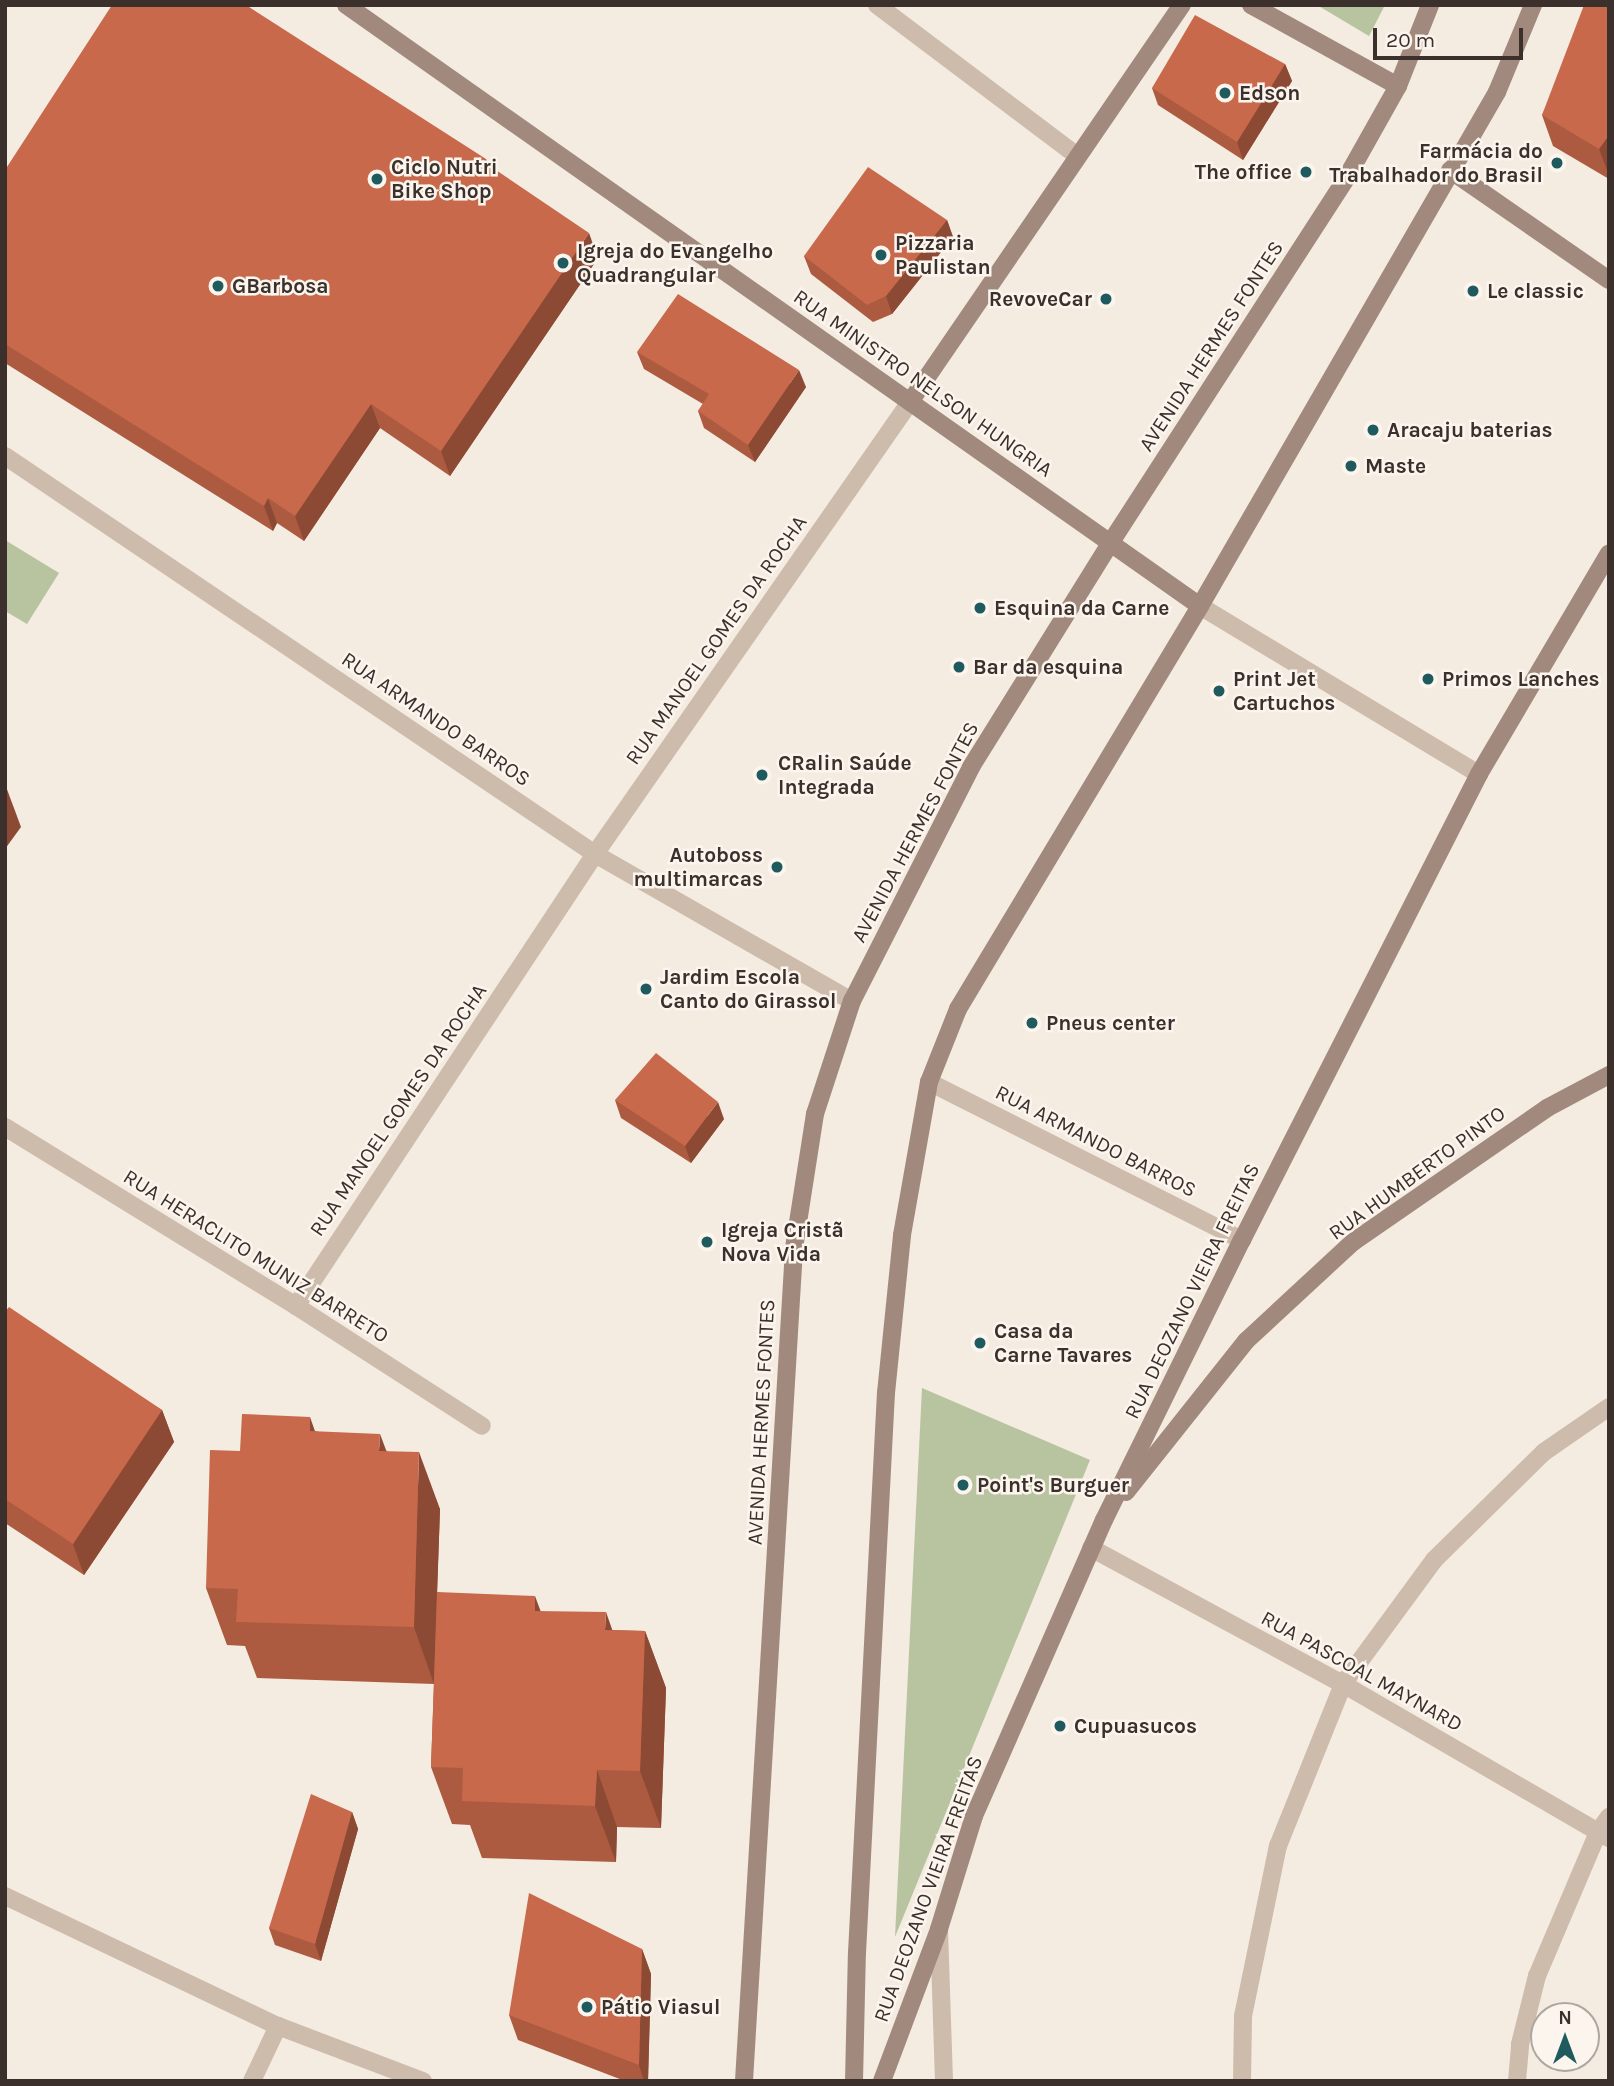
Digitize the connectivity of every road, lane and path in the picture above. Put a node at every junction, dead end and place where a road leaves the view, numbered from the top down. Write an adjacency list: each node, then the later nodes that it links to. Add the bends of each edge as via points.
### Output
1 (346, 5): 11 (main road, RUA MINISTRO NELSON HUNGRIA)
2 (877, 5): 8 (street)
3 (1182, 5): 8 (main road, RUA MANOEL GOMES DA ROCHA)
4 (1251, 5): 7 (main road)
5 (1430, 5): 7 (main road, AVENIDA HERMES FONTES)
6 (1533, 5): 9 (main road, via 1497,92)
7 (1398, 86): 13 (main road, AVENIDA HERMES FONTES, via 1348,175)
8 (1076, 155): 11 (main road, RUA MANOEL GOMES DA ROCHA)
9 (1450, 170): 10 (main road); 15 (main road)
10 (1609, 280)
11 (910, 402): 13 (main road, RUA MINISTRO NELSON HUNGRIA); 17 (street, RUA MANOEL GOMES DA ROCHA)
12 (5, 456): 17 (street, RUA ARMANDO BARROS)
13 (1111, 542): 15 (main road, RUA MINISTRO NELSON HUNGRIA); 18 (main road, AVENIDA HERMES FONTES, via 971,767)
14 (1609, 553): 16 (main road, RUA DEOZANO VIEIRA FREITAS)
15 (1200, 606): 16 (street); 20 (main road, via 958,1009)
16 (1479, 774): 22 (main road, RUA DEOZANO VIEIRA FREITAS)
17 (595, 854): 18 (street, RUA ARMANDO BARROS); 23 (street, RUA MANOEL GOMES DA ROCHA)
18 (852, 1001): 35 (main road, AVENIDA HERMES FONTES, via 816,1114 794,1248)
19 (1609, 1075): 26 (main road, RUA HUMBERTO PINTO, via 1547,1108 1353,1242 1247,1341)
20 (929, 1082): 22 (street, RUA ARMANDO BARROS); 36 (main road, via 902,1235 886,1393)
21 (5, 1127): 23 (street, RUA HERACLITO MUNIZ BARRETO)
22 (1241, 1240): 26 (main road, RUA DEOZANO VIEIRA FREITAS)
23 (296, 1306): 25 (street, RUA HERACLITO MUNIZ BARRETO)
24 (1609, 1407): 28 (street, via 1544,1452 1434,1560)
25 (482, 1426)
26 (1104, 1520): 27 (main road, RUA DEOZANO VIEIRA FREITAS)
27 (1091, 1548): 28 (street, RUA PASCOAL MAYNARD); 31 (main road, RUA DEOZANO VIEIRA FREITAS, via 974,1816)
28 (1343, 1684): 29 (street, RUA PASCOAL MAYNARD); 39 (street, via 1278,1846 1243,2016)
29 (1605, 1829): 40 (street, via 1537,1976 1520,2044)
30 (5, 1896): 32 (street)
31 (939, 1929): 37 (main road, RUA DEOZANO VIEIRA FREITAS); 38 (street)
32 (278, 2025): 33 (street); 34 (street)
33 (252, 2081)
34 (423, 2081)
35 (744, 2081)
36 (854, 2081)
37 (882, 2081)
38 (944, 2081)
39 (1242, 2081)
40 (1517, 2081)

